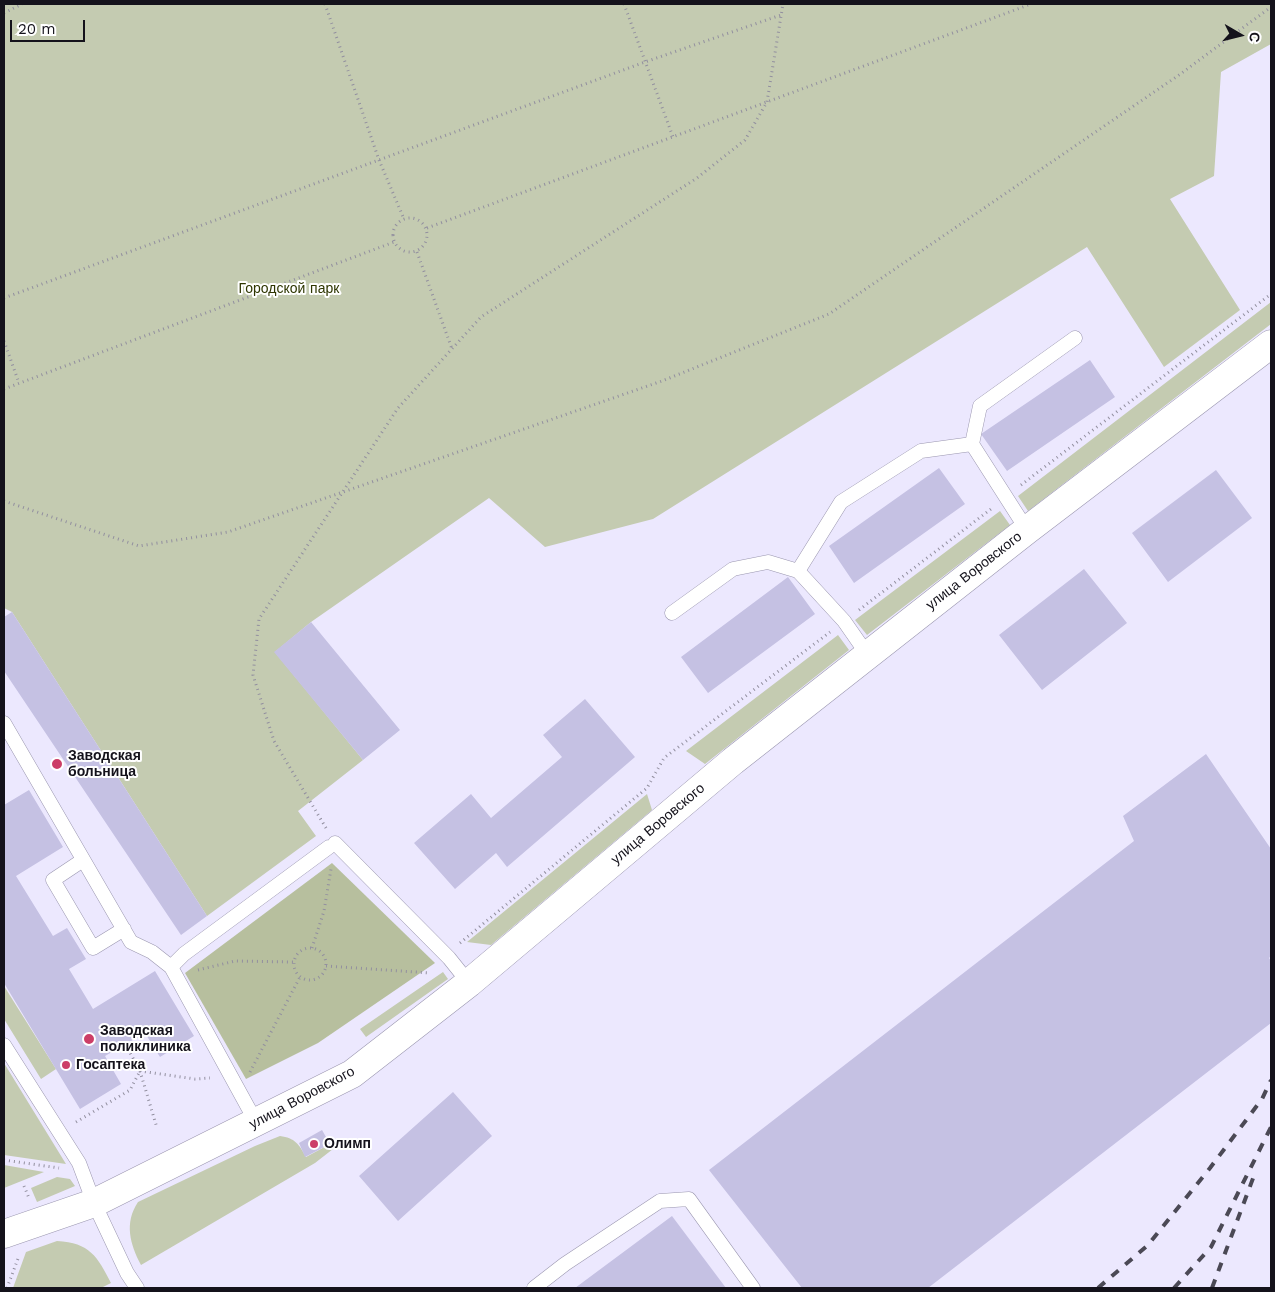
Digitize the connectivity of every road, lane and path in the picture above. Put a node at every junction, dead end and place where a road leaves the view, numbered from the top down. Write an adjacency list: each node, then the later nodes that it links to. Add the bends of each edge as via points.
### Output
1 (22, 4): 7 (path)
2 (324, 4): 12 (path)
3 (624, 4): 9 (path)
4 (783, 4): 8 (path)
5 (1031, 4): 10 (path)
6 (1271, 7): 25 (path, via 1179,75 830,314 662,381)
7 (4, 13)
8 (781, 15): 9 (path); 10 (path)
9 (645, 62): 11 (path); 12 (path)
10 (768, 102): 11 (path); 21 (path, via 745,140 697,178 481,317)
11 (673, 137): 14 (path)
12 (379, 160): 13 (path); 17 (path)
13 (404, 219): 14 (path, via 421,221); 15 (path, via 396,224)
14 (427, 228): 16 (path, via 428,238)
15 (394, 242): 16 (path, via 408,253); 22 (path)
16 (417, 252): 21 (path)
17 (4, 298)
18 (1075, 338): 24 (lane, via 980,406)
19 (4, 341): 22 (path)
20 (1271, 344): 27 (street, улица Воровского)
21 (452, 349): 25 (path, via 398,408)
22 (19, 383): 23 (path)
23 (4, 388)
24 (972, 444): 27 (lane); 28 (lane, via 921,451 840,502)
25 (342, 494): 26 (path, via 228,532 139,546); 32 (path, via 259,619 253,675 274,740 312,800)
26 (4, 501)
27 (1027, 530): 30 (street, улица Воровского)
28 (798, 571): 29 (lane, via 768,562 732,569); 30 (lane, via 844,621)
29 (672, 613)
30 (867, 654): 41 (street, улица Воровского, via 732,761)
31 (4, 723): 33 (lane)
32 (332, 845): 35 (path, via 324,911); 38 (lane, via 184,954); 41 (lane, via 449,958)
33 (84, 860): 34 (lane); 34 (lane, via 53,880 92,948)
34 (124, 929): 38 (lane, via 131,942 152,952)
35 (312, 948): 36 (path, via 304,948); 37 (path, via 320,951)
36 (294, 962): 38 (path, via 235,961 185,973); 40 (path)
37 (326, 966): 39 (path); 40 (path, via 316,979)
38 (171, 967): 47 (lane)
39 (430, 973)
40 (300, 977): 46 (path)
41 (469, 983): 47 (street, улица Воровского, via 352,1074)
42 (4, 1045): 49 (lane)
43 (128, 1049): 44 (path)
44 (140, 1071): 45 (path, via 195,1079); 48 (path); 49 (path, via 130,1090)
45 (218, 1078)
46 (246, 1079)
47 (256, 1122): 54 (street, улица Воровского)
48 (157, 1128)
49 (59, 1131): 54 (lane, via 79,1163)
50 (4, 1160): 51 (path)
51 (64, 1169)
52 (24, 1186): 53 (path)
53 (30, 1201)
54 (94, 1203): 55 (street, улица Воровского); 57 (lane)
55 (11, 1245): 56 (path)
56 (7, 1288)
57 (137, 1288)
58 (534, 1288): 59 (lane, via 660,1201 689,1199)
59 (753, 1288)

